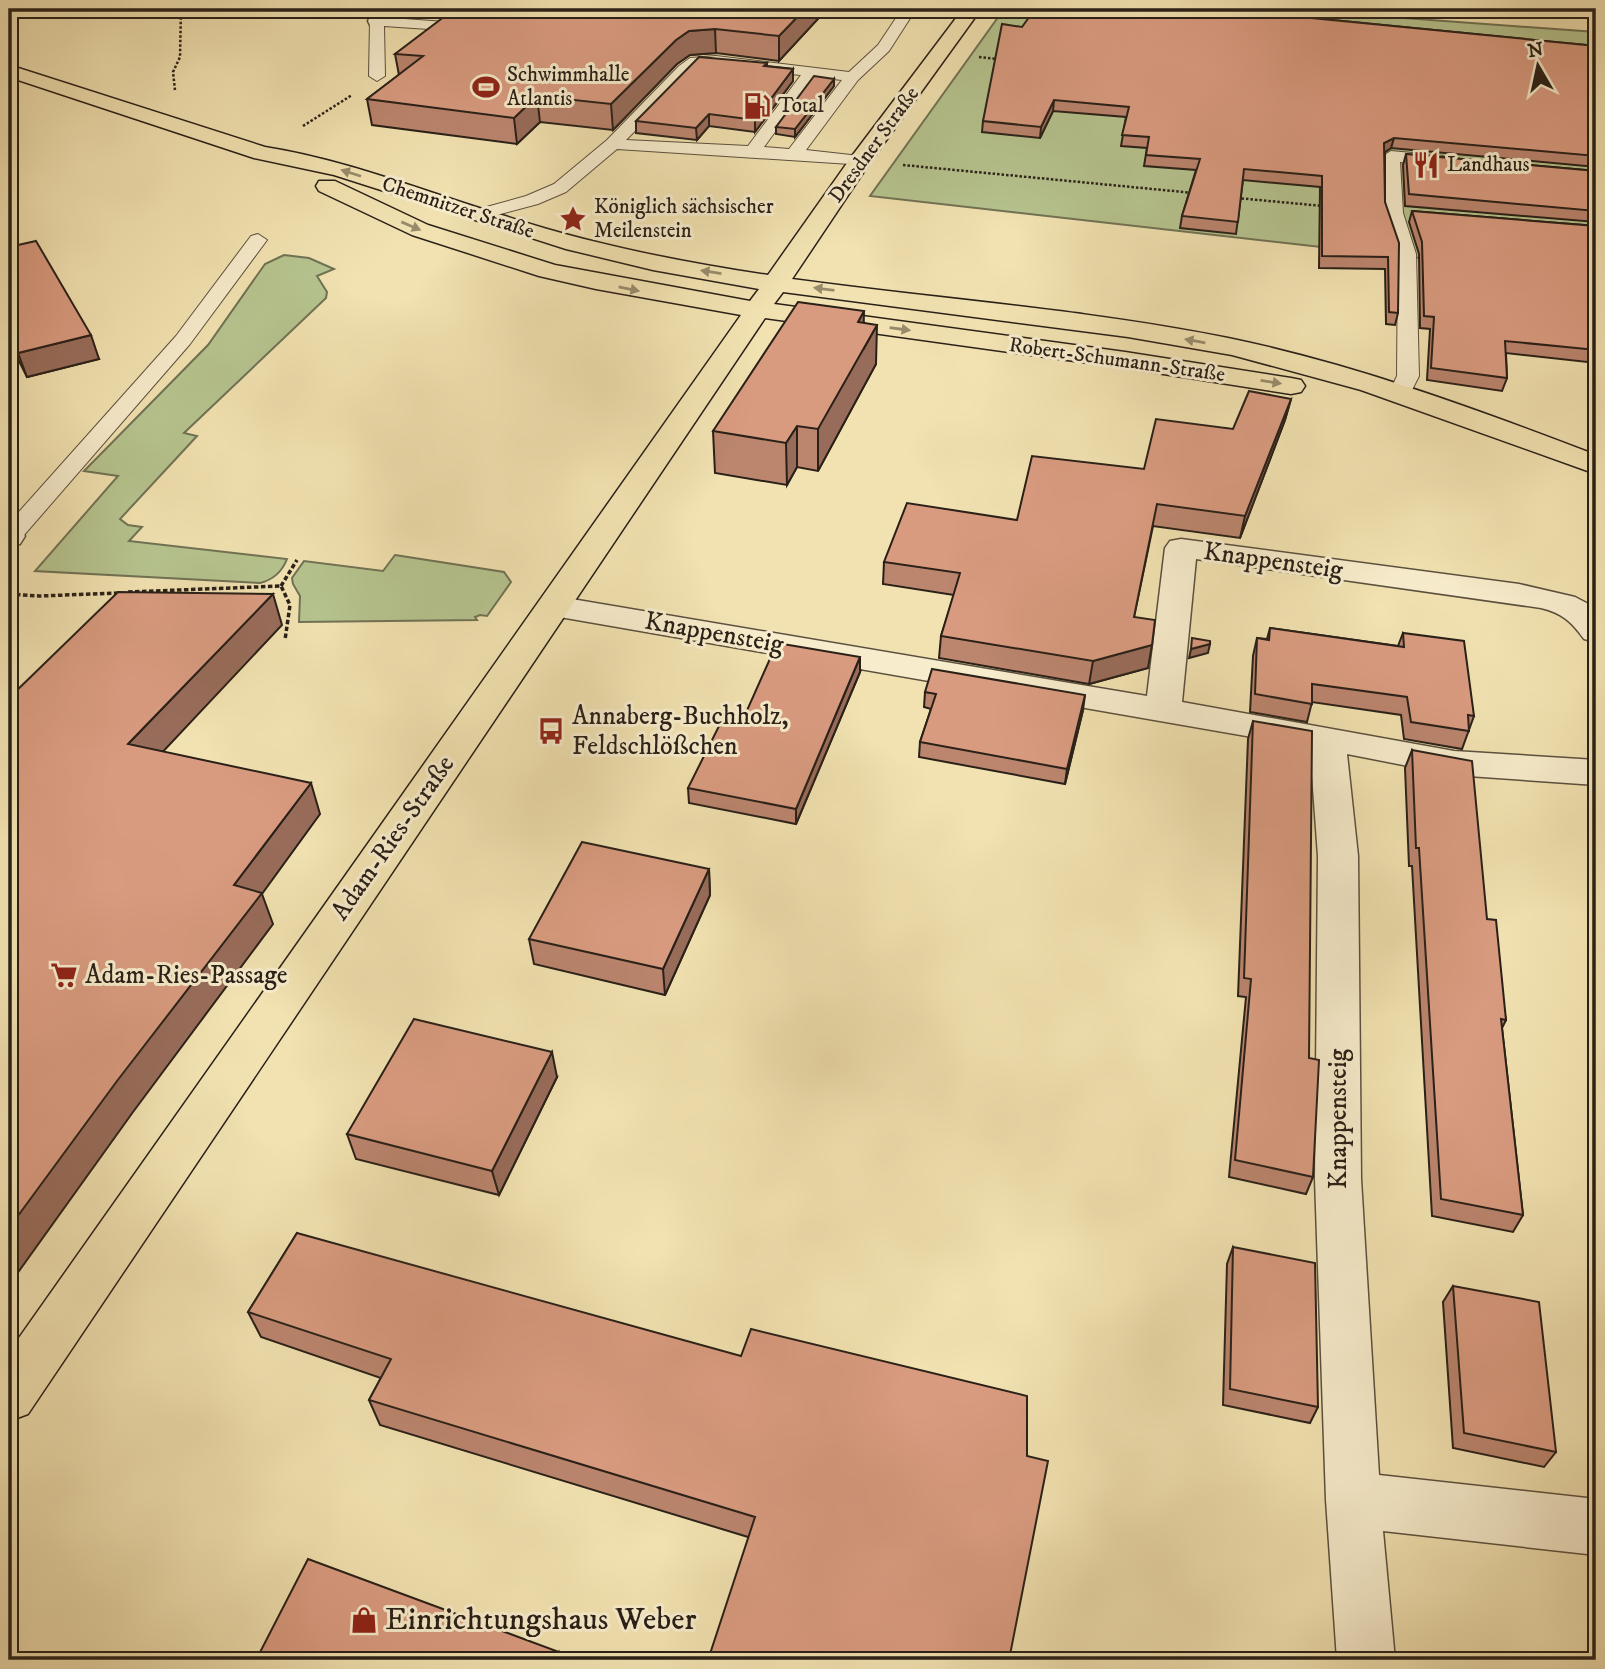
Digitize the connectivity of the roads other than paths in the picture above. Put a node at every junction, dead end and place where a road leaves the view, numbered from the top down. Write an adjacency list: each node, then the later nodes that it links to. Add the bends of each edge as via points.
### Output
1 (909, 9): 8 (lane, via 884,48)
2 (972, 9): 13 (main road, Dresdner Straße)
3 (380, 15): 4 (lane); 7 (lane)
4 (482, 29)
5 (9, 71): 11 (main road, Chemnitzer Straße)
6 (812, 71): 8 (lane); 9 (lane, via 695,61); 10 (lane)
7 (377, 75)
8 (853, 77): 12 (lane)
9 (613, 145): 10 (lane); 16 (lane, via 560,188)
10 (752, 152): 12 (lane)
11 (262, 153): 16 (main road, Chemnitzer Straße, one-way to 11, via 342,170); 20 (main road, Chemnitzer Straße, one-way to 20, via 397,219 485,251 596,282)
12 (794, 154): 13 (lane)
13 (860, 161): 19 (main road, Dresdner Straße)
14 (1455, 162): 15 (lane, via 1391,156)
15 (1394, 213): 17 (lane); 21 (lane, via 1407,254 1408,376)
16 (478, 215): 19 (main road, Chemnitzer Straße, one-way to 16, via 595,250)
17 (1417, 216)
18 (258, 240): 24 (lane, via 183,340)
19 (779, 283): 20 (main road, Adam-Ries-Straße); 21 (main road, Robert-Schumann-Straße, one-way to 19, via 1312,366 1205,342)
20 (759, 310): 22 (main road, Robert-Schumann-Straße, one-way to 22, via 1241,377); 25 (main road, Adam-Ries-Straße)
21 (1400, 393): 22 (main road, Robert-Schumann-Straße)
22 (1472, 420): 23 (main road, Robert-Schumann-Straße)
23 (1596, 465)
24 (9, 537)
25 (554, 606): 27 (street, Knappensteig); 30 (main road, Adam-Ries-Straße)
26 (1596, 632): 27 (street, Knappensteig, via 1572,605 1519,594 1181,548)
27 (1163, 710): 28 (street, Knappensteig)
28 (1327, 738): 29 (street, Knappensteig, via 1454,764); 31 (street, Knappensteig, via 1338,856 1338,1179)
29 (1596, 772)
30 (9, 1396)
31 (1353, 1500): 32 (street); 33 (street, Knappensteig)
32 (1596, 1527)
33 (1366, 1660)

